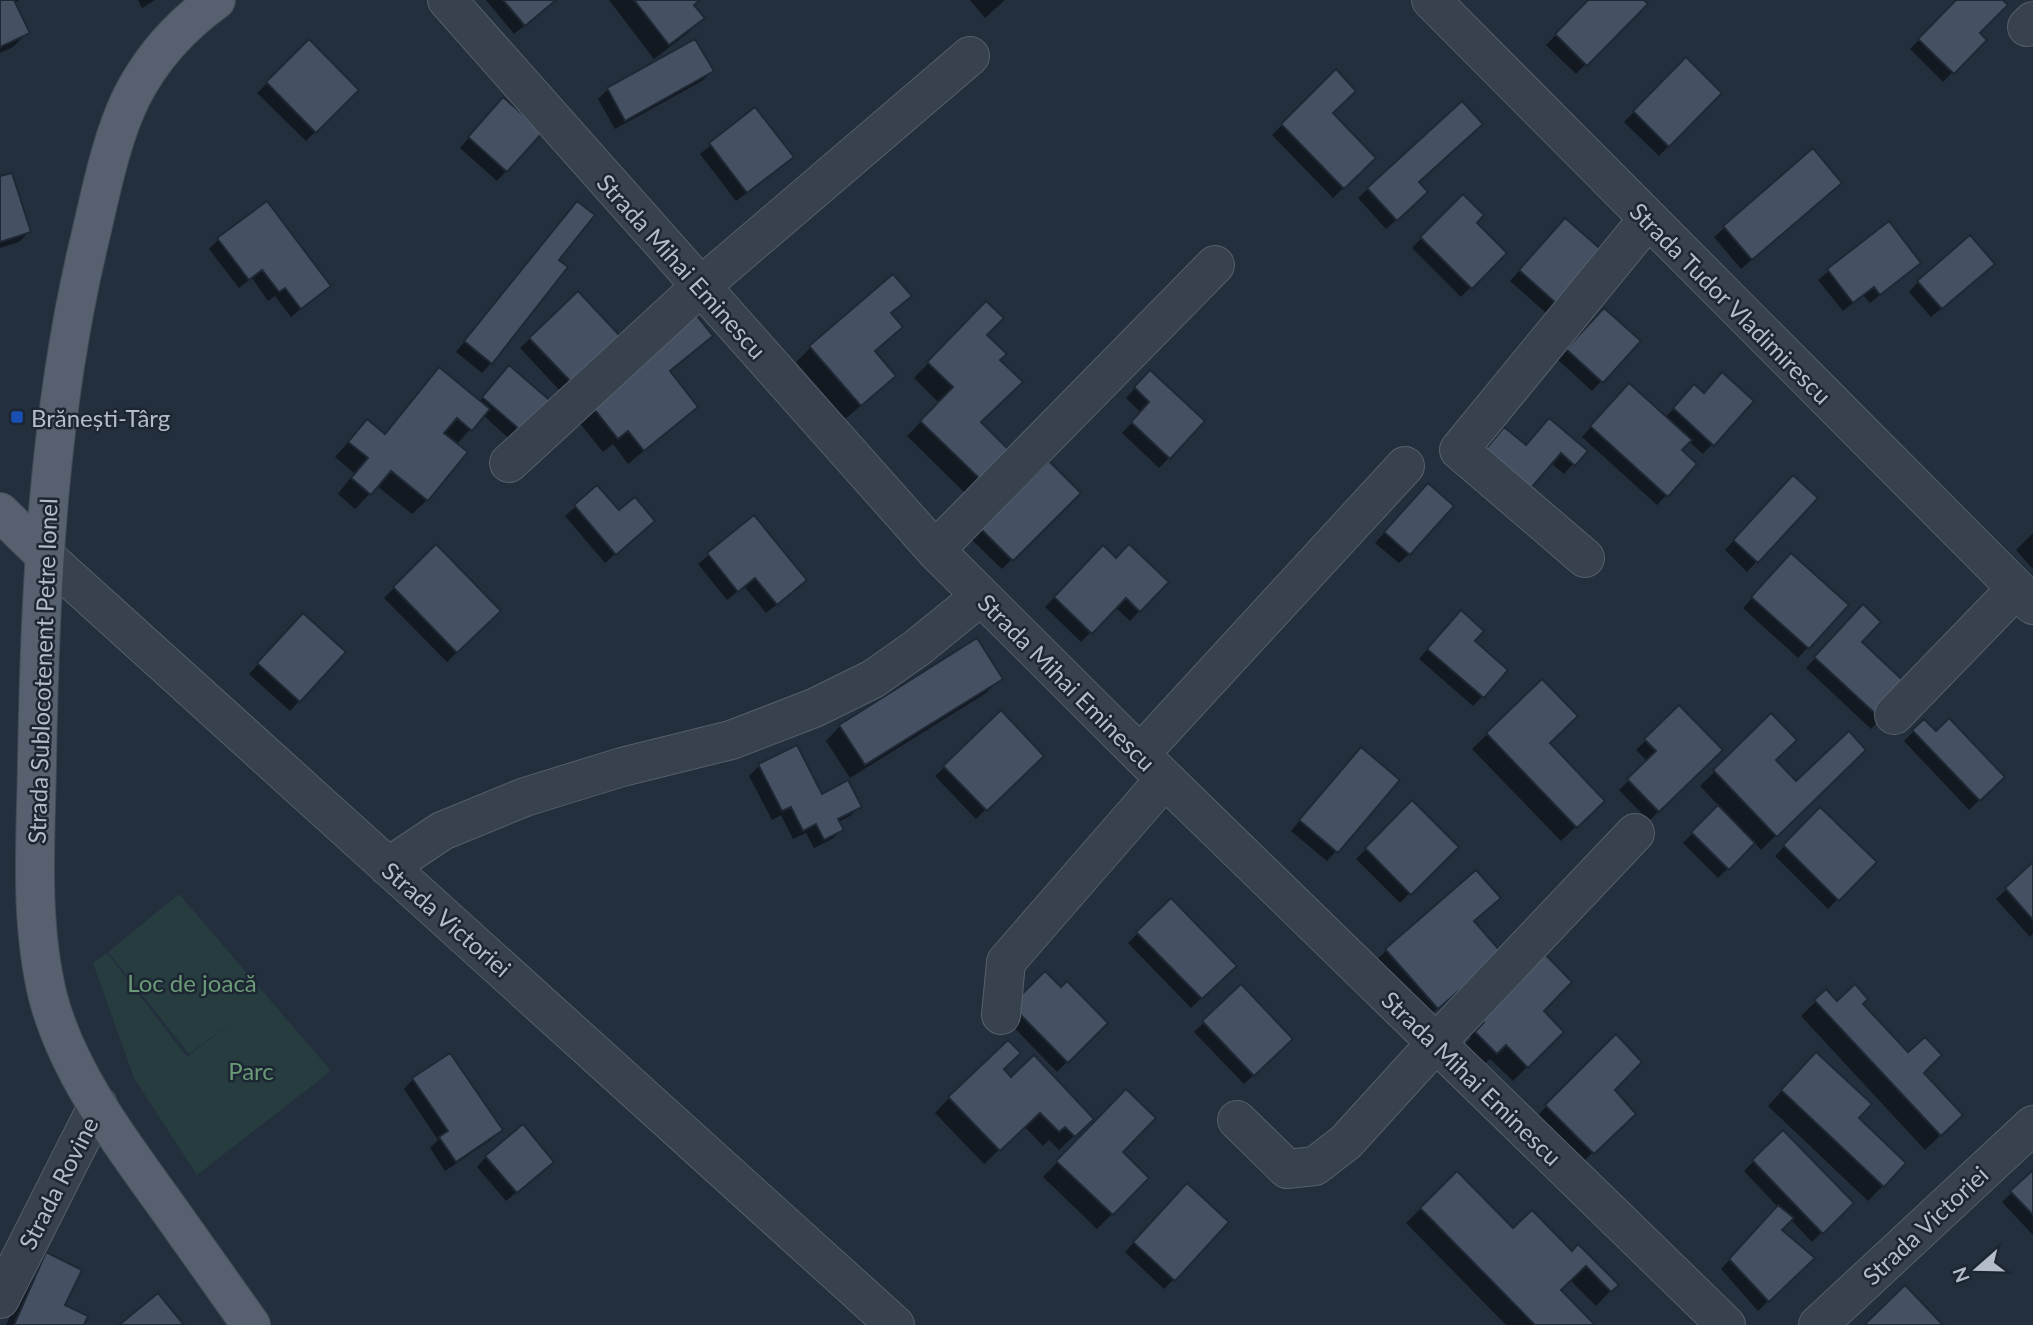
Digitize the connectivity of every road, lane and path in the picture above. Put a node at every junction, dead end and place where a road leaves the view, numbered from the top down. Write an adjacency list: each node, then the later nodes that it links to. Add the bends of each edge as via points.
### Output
1 (216, 0): 12 (main road, Strada Sublocotenent Petre Ionel, via 192,17 152,64 131,99 112,154 75,301 51,464)
2 (447, 0): 7 (street, Strada Mihai Eminescu)
3 (1431, 0): 5 (street, Strada Tudor Vladimirescu)
4 (971, 56): 7 (street)
5 (1648, 219): 13 (street, via 1459,450); 15 (street, Strada Tudor Vladimirescu)
6 (1215, 265): 11 (street)
7 (700, 287): 8 (street); 11 (street, Strada Mihai Eminescu)
8 (509, 463)
9 (1405, 466): 17 (street)
10 (0, 512): 12 (main road, Strada Victoriei)
11 (935, 550): 14 (street, Strada Mihai Eminescu)
12 (44, 555): 19 (street, Strada Victoriei); 22 (main road, Strada Sublocotenent Petre Ionel, via 37,920 49,998 63,1038)
13 (1585, 558)
14 (981, 596): 17 (street, Strada Mihai Eminescu); 19 (street, via 918,648 814,708 731,740 525,797 442,831)
15 (2024, 597): 16 (street)
16 (1894, 715)
17 (1153, 767): 20 (street, via 1006,962); 21 (street, Strada Mihai Eminescu)
18 (1635, 833): 21 (street)
19 (388, 867): 27 (street, Strada Victoriei)
20 (1001, 1015)
21 (1436, 1043): 23 (street, via 1346,1142 1315,1166 1287,1169); 28 (street, Strada Mihai Eminescu)
22 (98, 1105): 25 (street, Strada Rovine); 26 (main road, Strada Sublocotenent Petre Ionel)
23 (1237, 1120)
24 (2033, 1125): 29 (street, Strada Victoriei)
25 (0, 1299)
26 (251, 1325)
27 (895, 1325)
28 (1726, 1325)
29 (1818, 1325)

